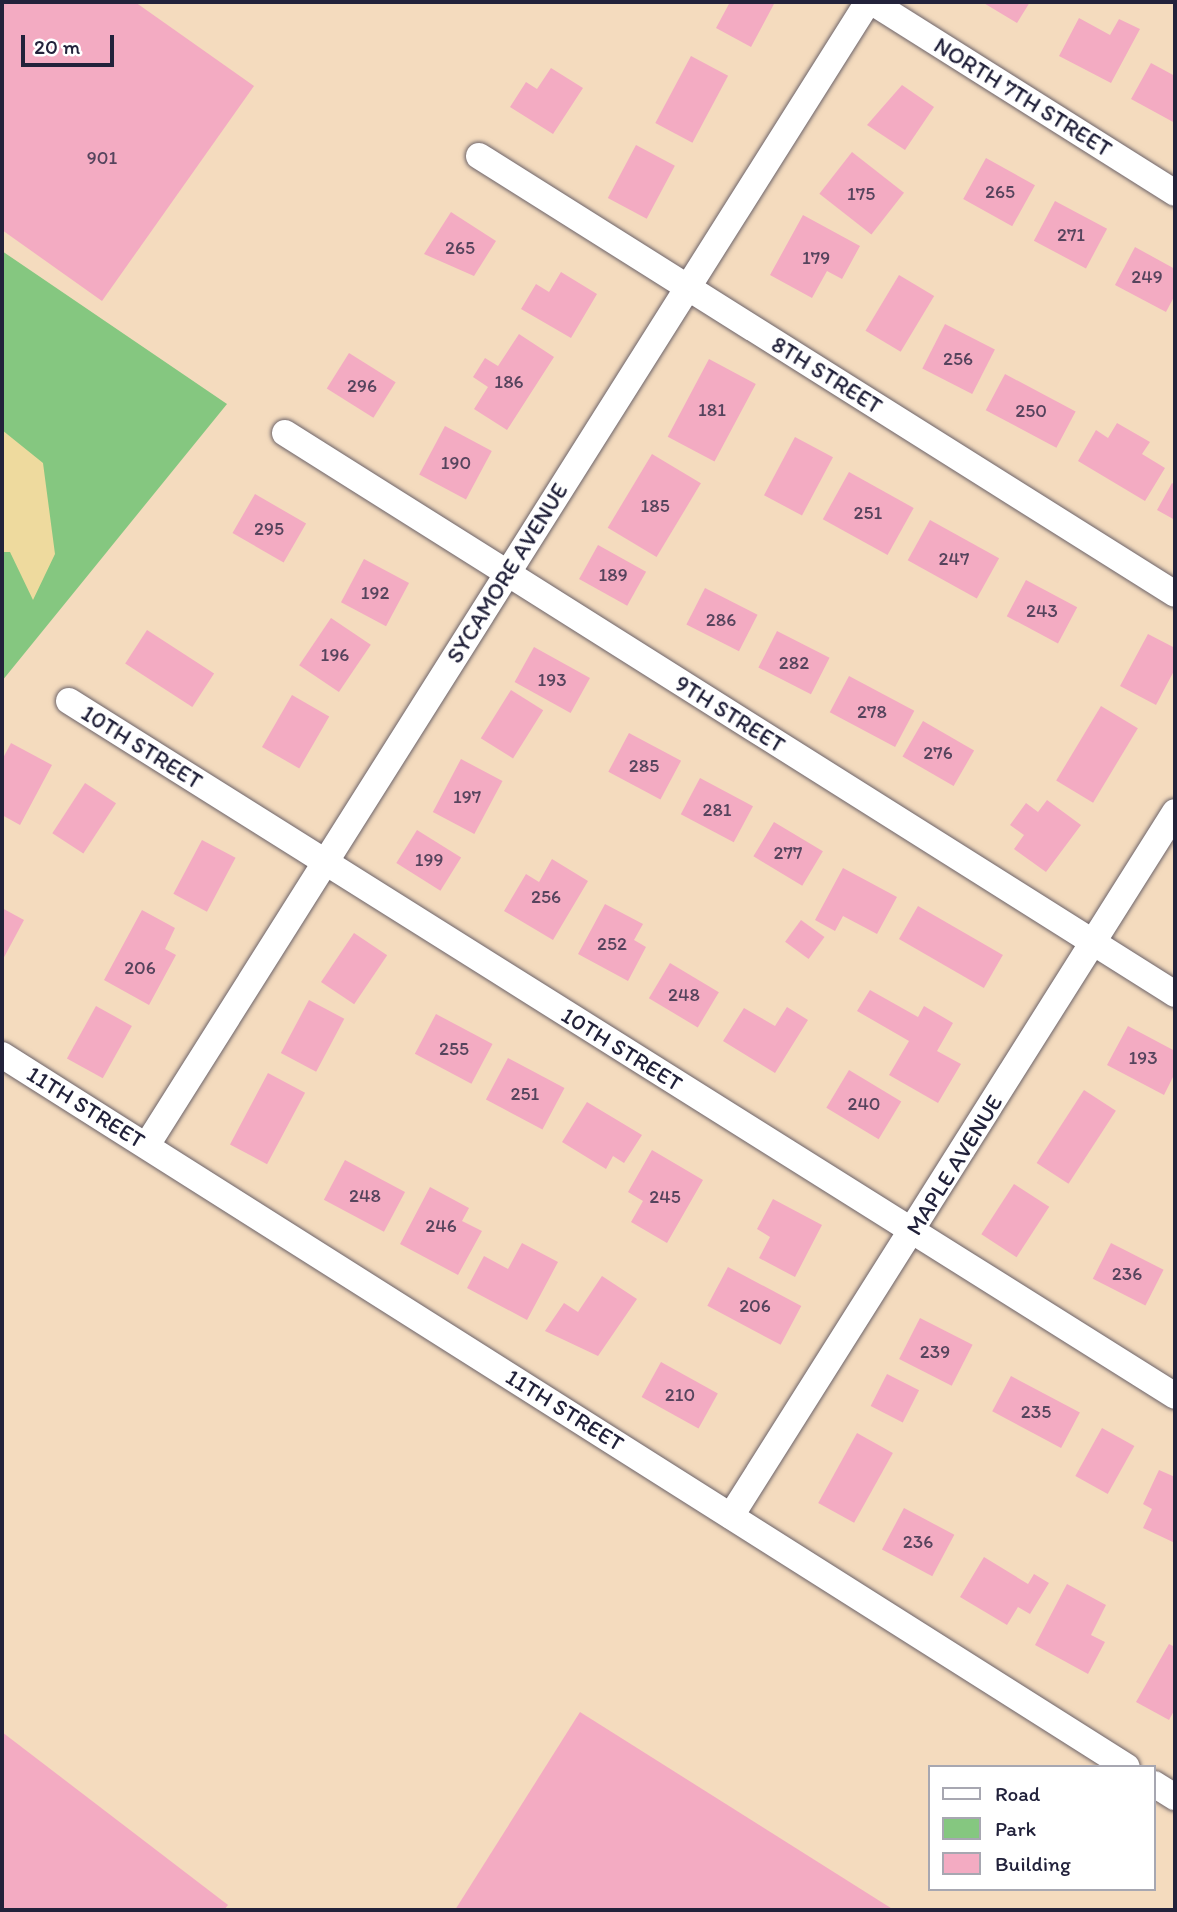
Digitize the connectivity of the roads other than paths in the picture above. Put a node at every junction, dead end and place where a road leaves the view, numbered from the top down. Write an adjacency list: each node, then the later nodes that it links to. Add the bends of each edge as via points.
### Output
1 (870, 2): 3 (street, NORTH 7TH STREET); 4 (street, SYCAMORE AVENUE)
2 (480, 156): 4 (street, 8TH STREET)
3 (1175, 193)
4 (687, 287): 6 (street, SYCAMORE AVENUE); 7 (street, 8TH STREET)
5 (285, 433): 6 (street, 9TH STREET)
6 (506, 574): 10 (street, SYCAMORE AVENUE); 11 (street, 9TH STREET)
7 (1175, 594)
8 (69, 701): 10 (street, 10TH STREET)
9 (1175, 812): 11 (street, MAPLE AVENUE)
10 (326, 862): 14 (street, SYCAMORE AVENUE); 15 (street, 10TH STREET)
11 (1094, 943): 12 (street, 9TH STREET); 15 (street, MAPLE AVENUE)
12 (1175, 994)
13 (2, 1055): 14 (street, 11TH STREET)
14 (147, 1145): 17 (street, 11TH STREET)
15 (912, 1231): 16 (street, 10TH STREET); 17 (street, MAPLE AVENUE)
16 (1175, 1396)
17 (731, 1516): 18 (street, 11TH STREET)
18 (1124, 1765)
19 (1156, 1785): 20 (street)
20 (1175, 1797)

